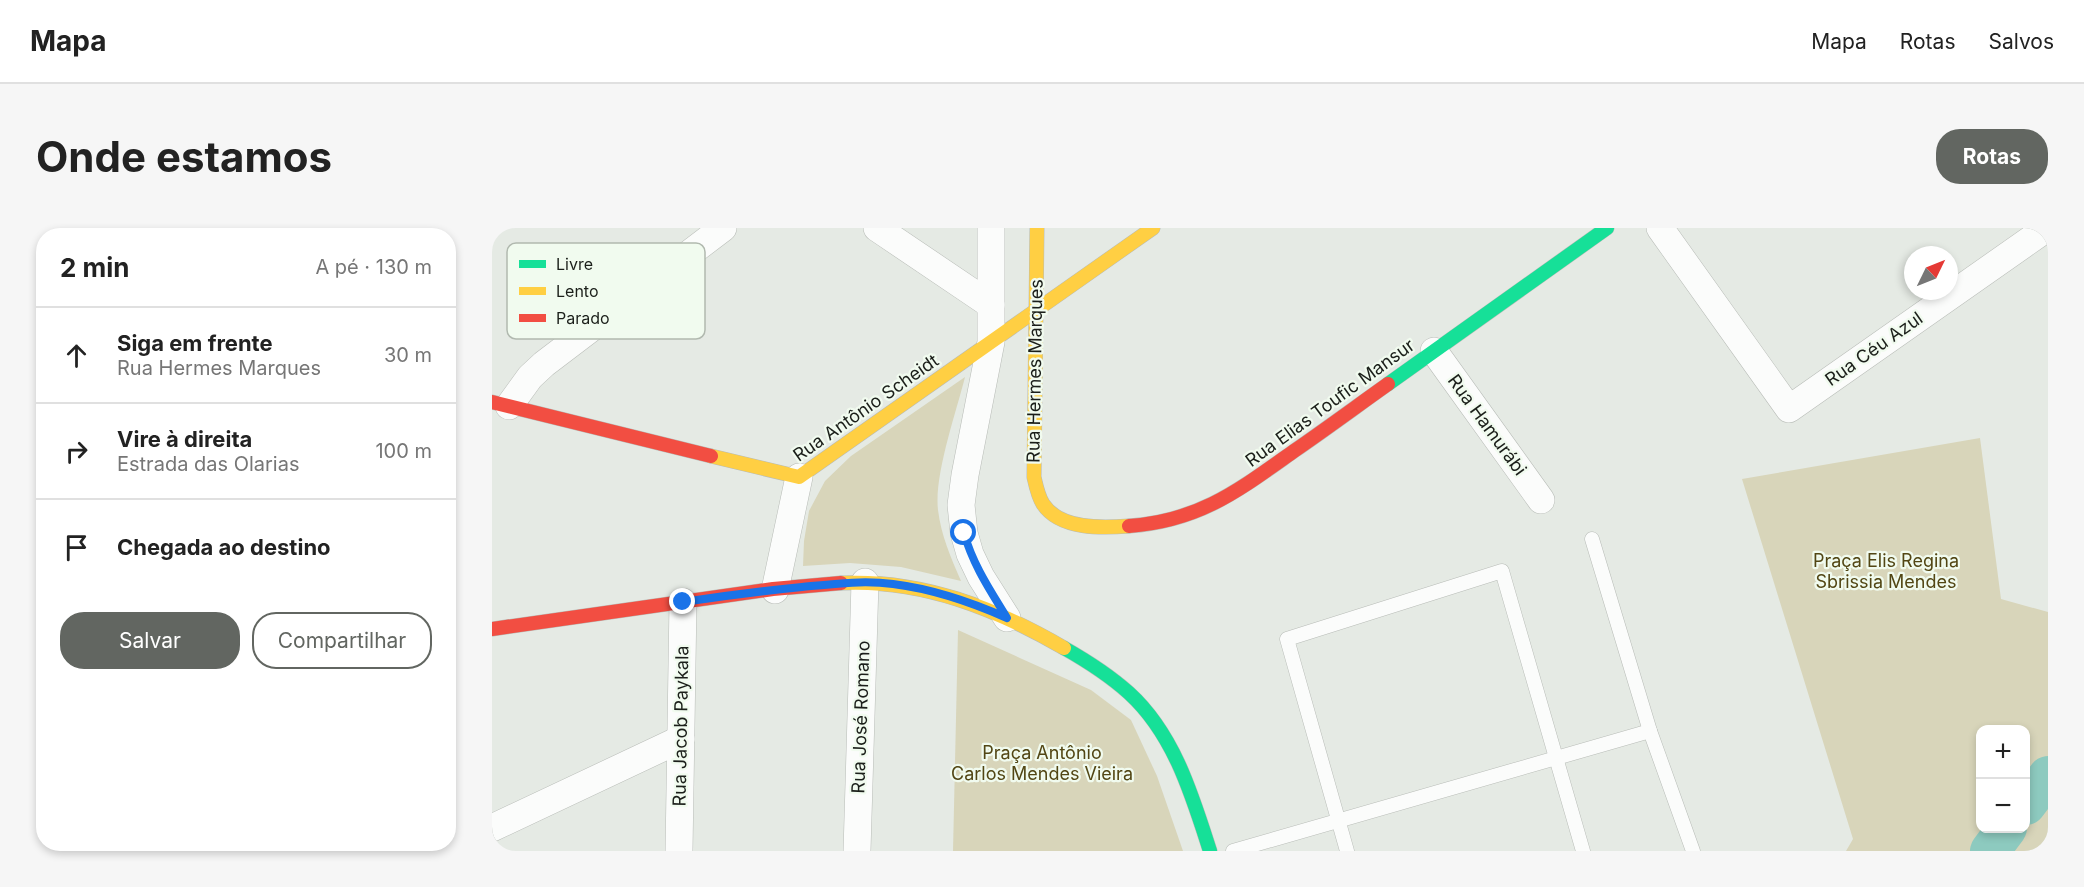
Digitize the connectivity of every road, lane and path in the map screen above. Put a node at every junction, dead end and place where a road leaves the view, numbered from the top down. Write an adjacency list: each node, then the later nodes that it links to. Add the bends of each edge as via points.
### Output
1 (723, 228): 9 (street)
2 (877, 228): 10 (street)
3 (991, 228): 10 (street)
4 (1038, 228): 11 (street, Rua Hermes Marques)
5 (1153, 228): 11 (street, Rua Antônio Scheidt)
6 (1606, 228): 14 (street, Rua Elias Toufic Mansur)
7 (1660, 228): 8 (street, Rua Céu Azul, via 1789,409)
8 (2047, 228)
9 (703, 243)
10 (991, 305): 13 (street)
11 (1036, 311): 13 (street, Rua Antônio Scheidt); 18 (street, Rua Hermes Marques, via 1034,477 1039,497)
12 (576, 339): 15 (street)
13 (991, 342): 16 (street, Rua Antônio Scheidt); 23 (street, via 961,505 970,554)
14 (1434, 351): 17 (street, Rua Hamurábi); 18 (street, Rua Elias Toufic Mansur, via 1238,491 1211,506 1156,522 1100,527 1061,520)
15 (500, 404): 16 (street, Rua Antônio Scheidt)
16 (798, 477): 21 (street)
17 (1541, 500)
18 (1048, 510)
19 (1592, 539): 25 (lane)
20 (865, 582): 21 (street); 23 (street, via 922,589); 31 (street, Rua José Romano)
21 (775, 590): 22 (street)
22 (683, 602): 24 (street); 26 (street, Rua Jacob Paykala)
23 (1007, 618): 32 (street, via 1073,653 1132,695 1150,716 1175,758)
24 (492, 629)
25 (1650, 731): 27 (lane); 36 (lane)
26 (681, 739): 29 (street); 30 (street, Rua Jacob Paykala)
27 (1555, 758): 28 (lane); 28 (lane, via 1502,571 1287,639); 35 (lane)
28 (1337, 820): 33 (lane); 34 (lane)
29 (492, 828)
30 (679, 851)
31 (857, 851)
32 (1210, 851)
33 (1233, 851)
34 (1347, 851)
35 (1583, 851)
36 (1693, 851)

